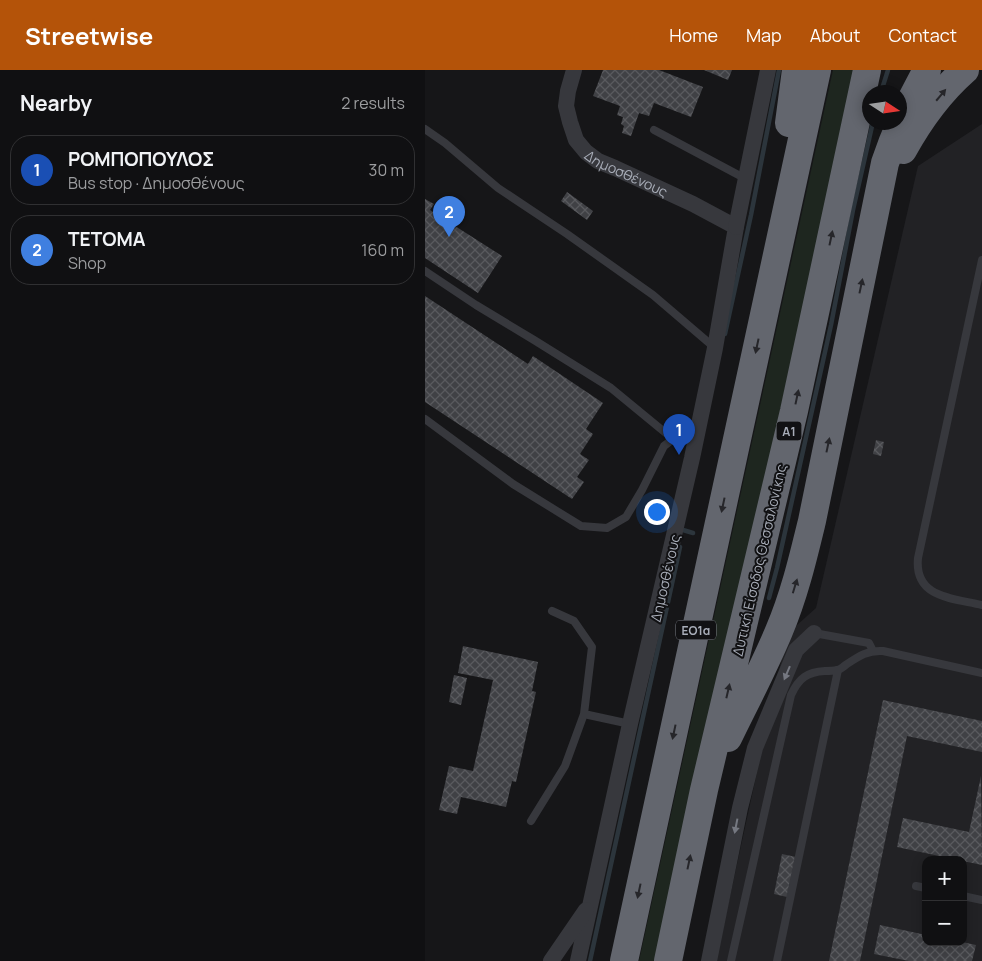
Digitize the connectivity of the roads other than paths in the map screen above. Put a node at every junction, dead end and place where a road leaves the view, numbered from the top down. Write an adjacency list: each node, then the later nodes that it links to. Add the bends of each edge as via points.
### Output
1 (574, 70): 12 (street, Δημοσθένους, via 566,106 576,140 585,152)
2 (768, 70): 10 (street)
3 (796, 70): 15 (highway)
4 (817, 70): 15 (highway)
5 (867, 70): 28 (highway, Δυτική Είσοδος Θεσσαλονίκης / Α1, one-way to 5, via 794,411)
6 (927, 70): 11 (highway, via 893,139)
7 (965, 70): 11 (highway, one-way to 7, via 906,144 932,106)
8 (425, 130): 16 (lane, via 498,188 653,296)
9 (653, 130): 10 (lane)
10 (746, 179): 12 (street)
11 (875, 213): 28 (highway, one-way to 11, via 789,605 812,521)
12 (736, 227): 16 (street, Δημοσθένους)
13 (982, 260): 20 (lane, via 917,566 922,582 935,594)
14 (425, 271): 19 (lane, via 611,388)
15 (768, 298): 37 (highway, ΕΟ1α, one-way to 37)
16 (715, 348): 18 (street, Δημοσθένους)
17 (425, 419): 19 (lane, via 513,484 581,526 607,528 626,517 664,446)
18 (697, 433): 19 (lane); 27 (street, Δημοσθένους)
19 (673, 439)
20 (982, 605)
21 (552, 611): 26 (lane, via 574,621 592,647)
22 (814, 633): 23 (lane, via 869,644); 39 (street, one-way to 39, via 797,650 755,748)
23 (873, 651): 24 (lane, via 858,656); 25 (lane)
24 (838, 670): 40 (lane, via 808,674 799,681 791,695); 41 (lane)
25 (982, 673)
26 (584, 714): 27 (lane); 29 (lane, via 565,766)
27 (631, 724): 34 (street, Δημοσθένους)
28 (704, 790): 38 (highway, Δυτική Είσοδος Θεσσαλονίκης, one-way to 28)
29 (531, 821)
30 (915, 886): 31 (lane)
31 (922, 887)
32 (967, 897): 33 (lane)
33 (982, 900)
34 (591, 904): 35 (street, Δημοσθένους); 36 (street)
35 (551, 961)
36 (578, 961)
37 (624, 961)
38 (668, 961)
39 (709, 961)
40 (731, 961)
41 (777, 961)

